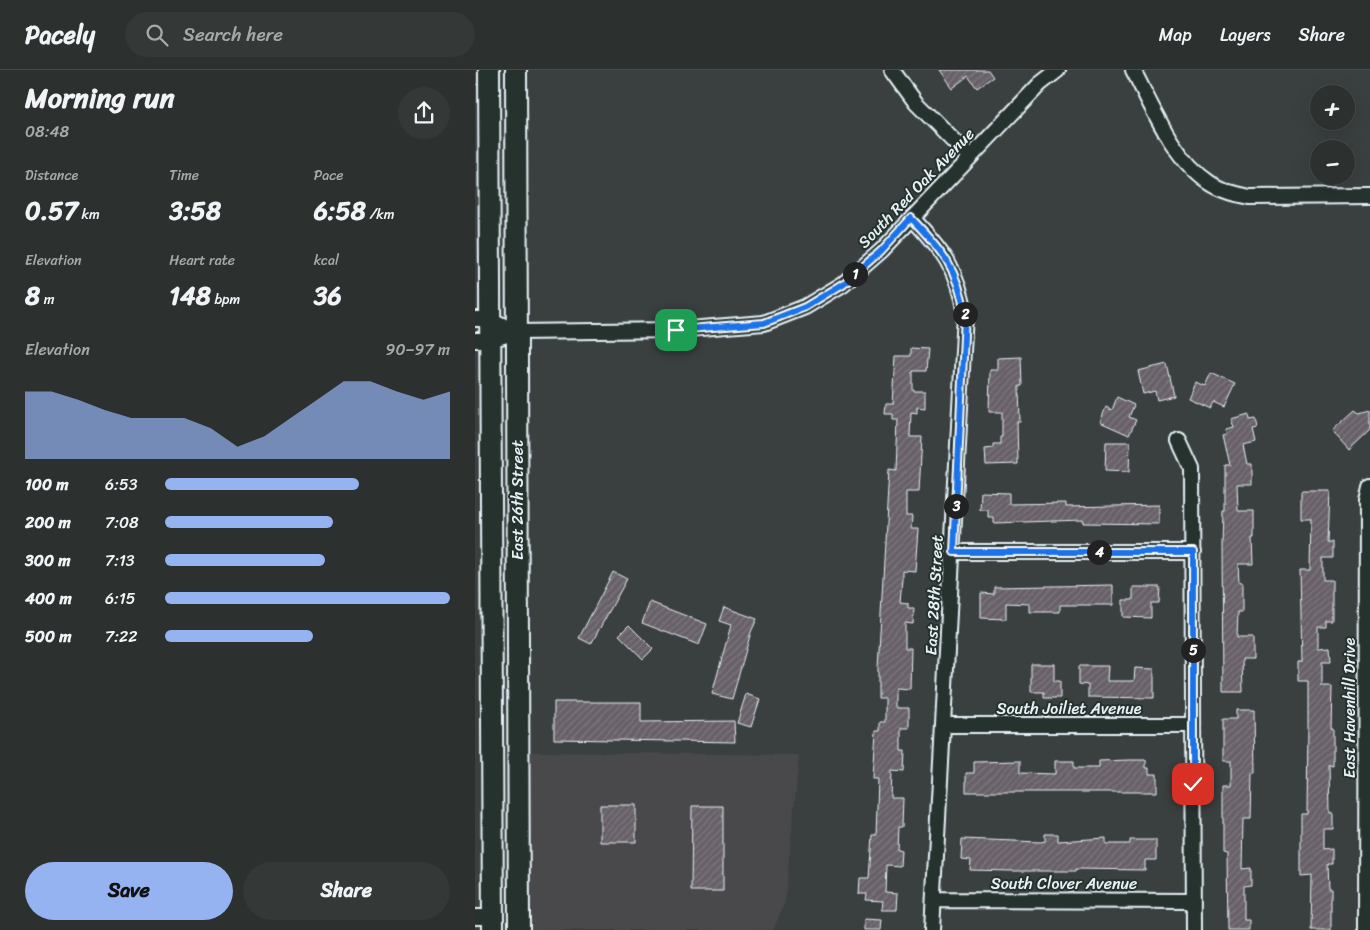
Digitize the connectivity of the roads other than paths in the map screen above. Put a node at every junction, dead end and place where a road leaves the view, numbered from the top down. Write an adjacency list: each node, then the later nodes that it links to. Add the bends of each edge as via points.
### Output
1 (489, 70): 9 (main road, East 26th Street)
2 (515, 70): 10 (main road, East 26th Street)
3 (892, 70): 6 (street, via 916,104)
4 (1058, 70): 6 (street, South Red Oak Avenue, via 1040,84)
5 (1133, 70): 7 (street, via 1173,144 1209,183 1250,197)
6 (970, 157): 8 (street, South Red Oak Avenue)
7 (1370, 196)
8 (911, 218): 10 (street, South Red Oak Avenue, via 881,251 843,284 805,307 764,323 676,330); 14 (street, East 28th Street, via 949,262 961,291 965,314)
9 (482, 319): 10 (street); 11 (main road, East 26th Street)
10 (517, 332): 11 (street, South Red Oak Avenue); 22 (main road, East 26th Street)
11 (482, 340): 21 (main road, East 26th Street)
12 (1179, 441): 15 (street, via 1191,469)
13 (1370, 486): 16 (street, East Havenhill Drive, via 1367,500)
14 (954, 552): 15 (street); 17 (street, East 28th Street)
15 (1193, 552): 18 (street)
16 (1368, 615): 25 (street, East Havenhill Drive)
17 (945, 725): 18 (street, South Joiliet Avenue); 19 (street, East 28th Street)
18 (1193, 725): 20 (street)
19 (934, 900): 20 (street, South Clover Avenue); 23 (street, East 28th Street)
20 (1193, 901): 24 (street)
21 (487, 922)
22 (519, 930)
23 (932, 930)
24 (1193, 930)
25 (1366, 930)

